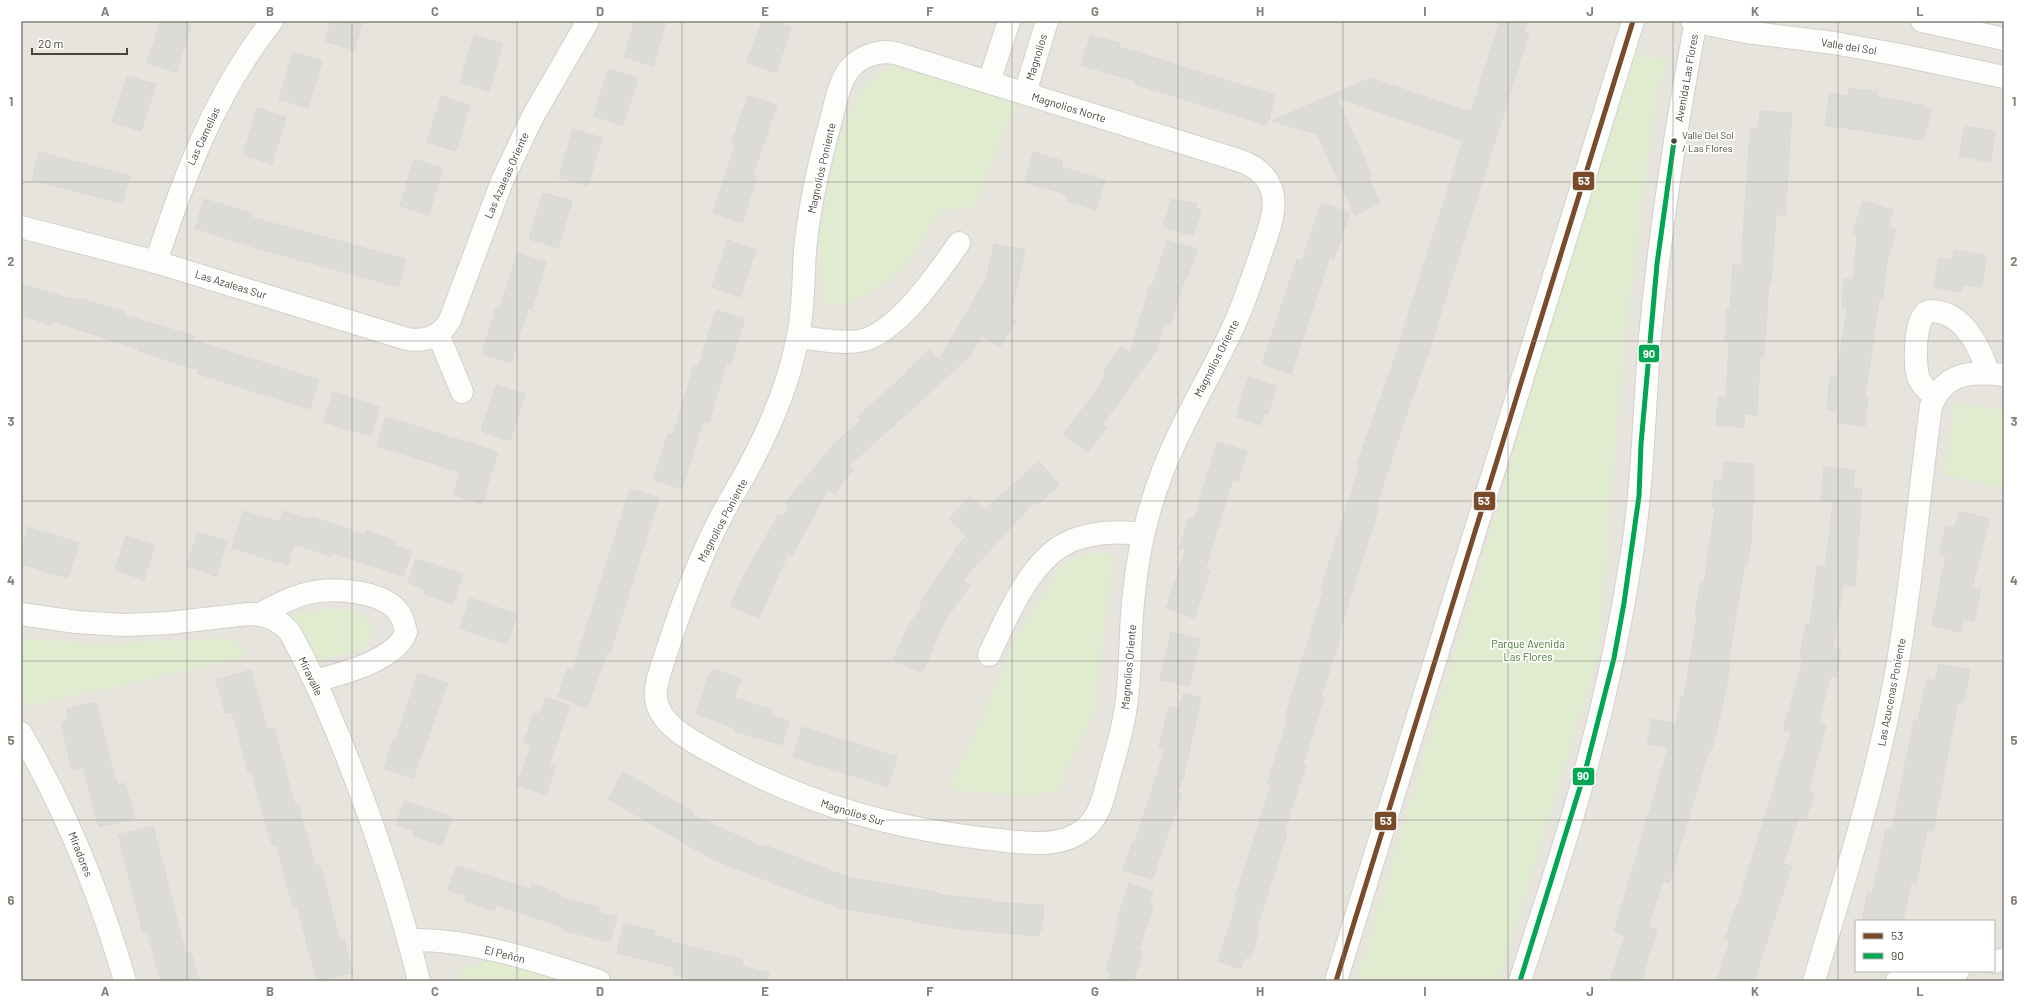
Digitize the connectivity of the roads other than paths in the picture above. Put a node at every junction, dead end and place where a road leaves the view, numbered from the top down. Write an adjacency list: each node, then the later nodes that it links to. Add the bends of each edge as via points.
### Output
1 (272, 21): 16 (street, Las Camelias, via 238,70 214,112 180,188)
2 (588, 21): 17 (street, Las Azaleas Oriente, via 517,148 490,211 450,320)
3 (1009, 21): 11 (street)
4 (1048, 21): 12 (street, Magnolios)
5 (1632, 21): 36 (street)
6 (1695, 21): 10 (street, Valle del Sol, via 1746,32 1864,49); 37 (street, Avenida Las Flores, via 1657,264 1639,496 1614,658 1586,768)
7 (1922, 21): 8 (street)
8 (2004, 39)
9 (865, 56): 11 (street, Magnolios Norte, via 895,53); 18 (street, Magnolios Poniente, via 856,62 842,81 820,161 809,218)
10 (2004, 77)
11 (989, 82): 12 (street, Magnolios Norte)
12 (1025, 94): 13 (street, Magnolios Norte, via 1238,160 1259,170)
13 (1266, 180): 22 (street, Magnolios Oriente, via 1272,190 1272,213 1254,276 1230,336 1177,435 1161,473)
14 (21, 227): 16 (street, Las Azaleas Sur)
15 (959, 243): 18 (street, via 925,289 880,334 858,342)
16 (156, 262): 17 (street, Las Azaleas Sur, via 407,339 418,341)
17 (438, 334): 20 (street)
18 (798, 338): 27 (street, Magnolios Poniente, via 764,437 714,531 688,588 658,679 655,696)
19 (1996, 374): 21 (street, Las Azucenas Poniente, via 1958,376 1949,381); 21 (street, via 1963,327 1942,312 1931,310 1919,322 1916,368 1920,380)
20 (462, 392)
21 (1935, 397): 38 (street, Las Azucenas Poniente, via 1931,406 1908,592 1889,709 1872,782)
22 (1142, 534): 25 (street, via 1121,531 1100,533 1069,541 1053,552 1034,573 1020,595); 29 (street, Magnolios Oriente, via 1133,594 1128,693 1119,742 1100,809 1088,827)
23 (21, 614): 24 (street, Miravalle, via 76,622 123,625)
24 (260, 614): 26 (street, Miravalle, via 281,623 289,632); 26 (street, via 299,596 336,590 372,596 386,602 400,614 406,632 400,644 394,649 364,664)
25 (989, 655)
26 (315, 681): 30 (street, Miravalle, via 362,795)
27 (657, 704): 29 (street, Magnolios Sur, via 662,715 690,740 775,785 859,815 953,836 1006,841 1062,841)
28 (21, 733): 33 (street, Miradores, via 42,769 69,826 110,932)
29 (1076, 835)
30 (409, 940): 32 (street, El Peñón, via 453,941); 34 (street, Miravalle)
31 (1952, 972): 39 (street)
32 (577, 977): 35 (street, El Peñón)
33 (125, 981)
34 (419, 981)
35 (599, 981)
36 (1336, 981)
37 (1520, 981)
38 (1814, 981)
39 (1897, 981)

